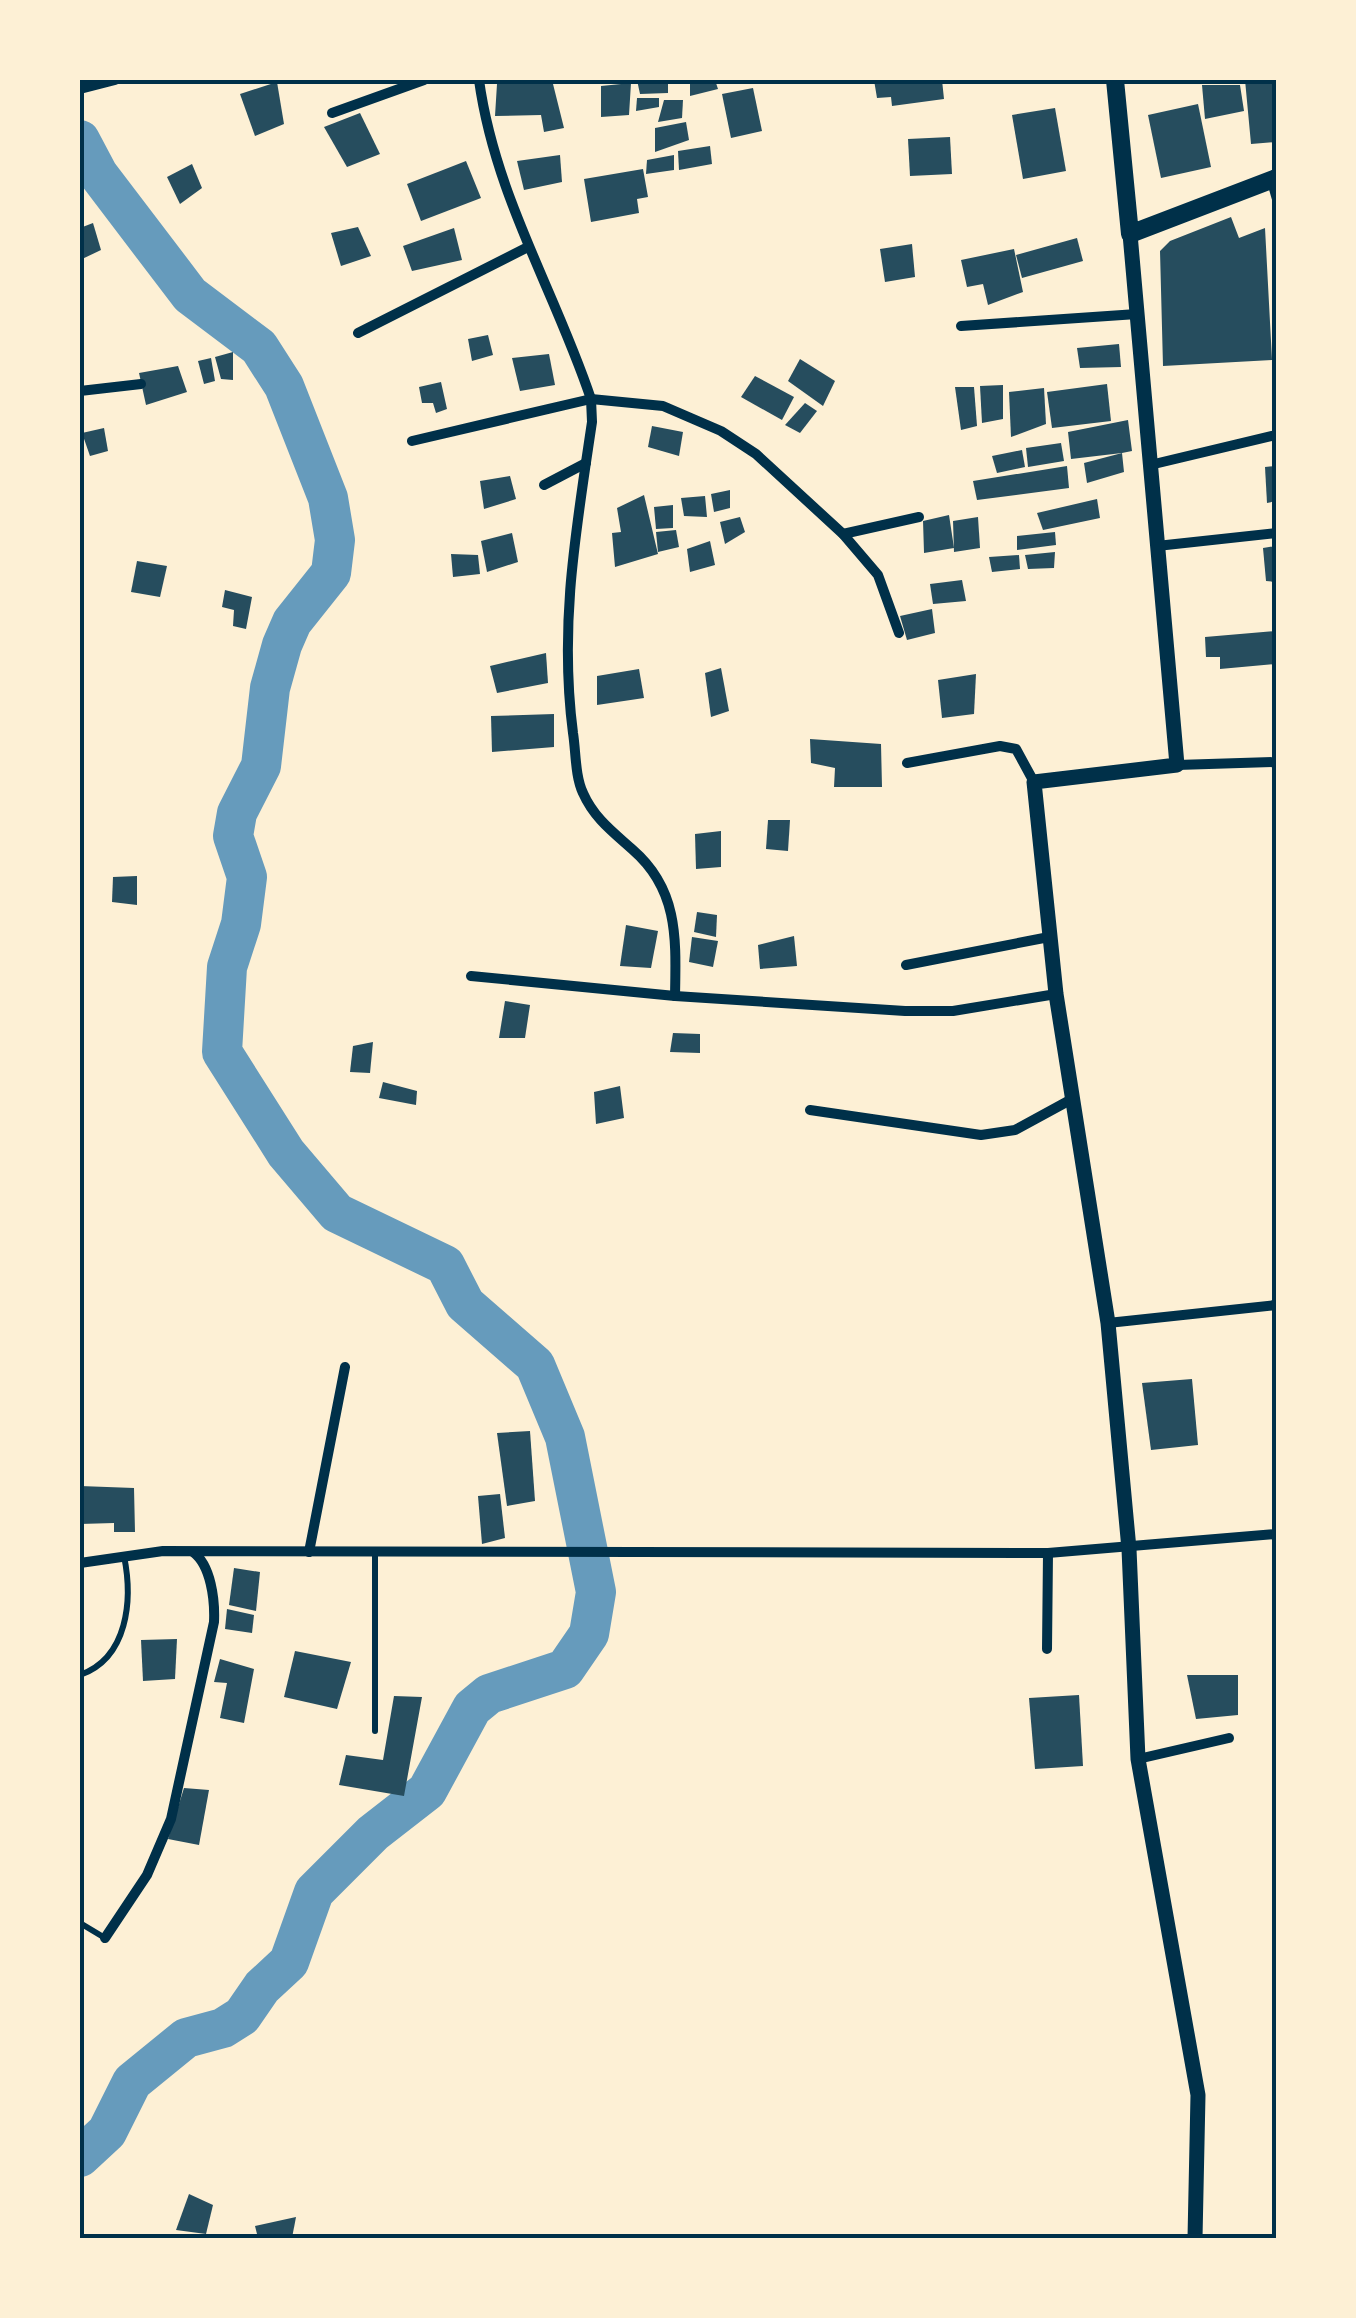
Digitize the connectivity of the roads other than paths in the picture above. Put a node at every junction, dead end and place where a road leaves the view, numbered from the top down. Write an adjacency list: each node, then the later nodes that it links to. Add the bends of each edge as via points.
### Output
1 (115, 80): 6 (street)
2 (424, 80): 7 (street)
3 (479, 80): 11 (street)
4 (1107, 80): 5 (street)
5 (1115, 80): 10 (main road)
6 (80, 89)
7 (332, 113)
8 (1273, 179): 9 (lane); 10 (main road)
9 (1276, 204)
10 (1130, 234): 12 (street)
11 (526, 248): 14 (street); 17 (street)
12 (1137, 314): 13 (street); 21 (street)
13 (961, 326)
14 (358, 333)
15 (141, 384): 16 (street)
16 (80, 391)
17 (590, 399): 19 (street); 20 (street); 25 (street, via 663,406 721,431 756,454)
18 (1276, 435): 21 (street)
19 (412, 441)
20 (586, 464): 22 (street); 36 (street, via 564,654 581,790 596,815 656,875 670,902)
21 (1150, 465): 26 (street)
22 (544, 485)
23 (919, 517): 25 (street)
24 (1276, 532): 26 (street)
25 (843, 534): 27 (street, via 878,576)
26 (1157, 546): 30 (street)
27 (898, 634)
28 (1276, 762): 30 (street)
29 (907, 763): 31 (street, via 1000,746 1016,749)
30 (1176, 765): 31 (street)
31 (1034, 782): 32 (street)
32 (1049, 937): 33 (street); 35 (street)
33 (906, 965)
34 (472, 976): 36 (street)
35 (1056, 994): 36 (street, via 954,1011); 37 (street)
36 (675, 996)
37 (1072, 1100): 38 (street, via 1015,1130 981,1135); 40 (street)
38 (810, 1110)
39 (1276, 1305): 40 (street)
40 (1108, 1323): 43 (street)
41 (345, 1367): 45 (street)
42 (1276, 1534): 43 (street)
43 (1129, 1549): 46 (street); 54 (street)
44 (192, 1551): 45 (street); 48 (street); 56 (street, via 203,1559 215,1602 186,1753 171,1819 147,1875)
45 (309, 1552): 47 (street)
46 (1048, 1552): 47 (street); 50 (street)
47 (375, 1553): 52 (lane)
48 (124, 1554): 49 (street); 51 (lane, via 129,1580 116,1648)
49 (80, 1562)
50 (1047, 1649)
51 (80, 1675)
52 (375, 1730)
53 (1229, 1738): 54 (street)
54 (1138, 1759): 57 (street, via 1198,2095)
55 (80, 1924): 56 (lane)
56 (106, 1938)
57 (1195, 2238)

